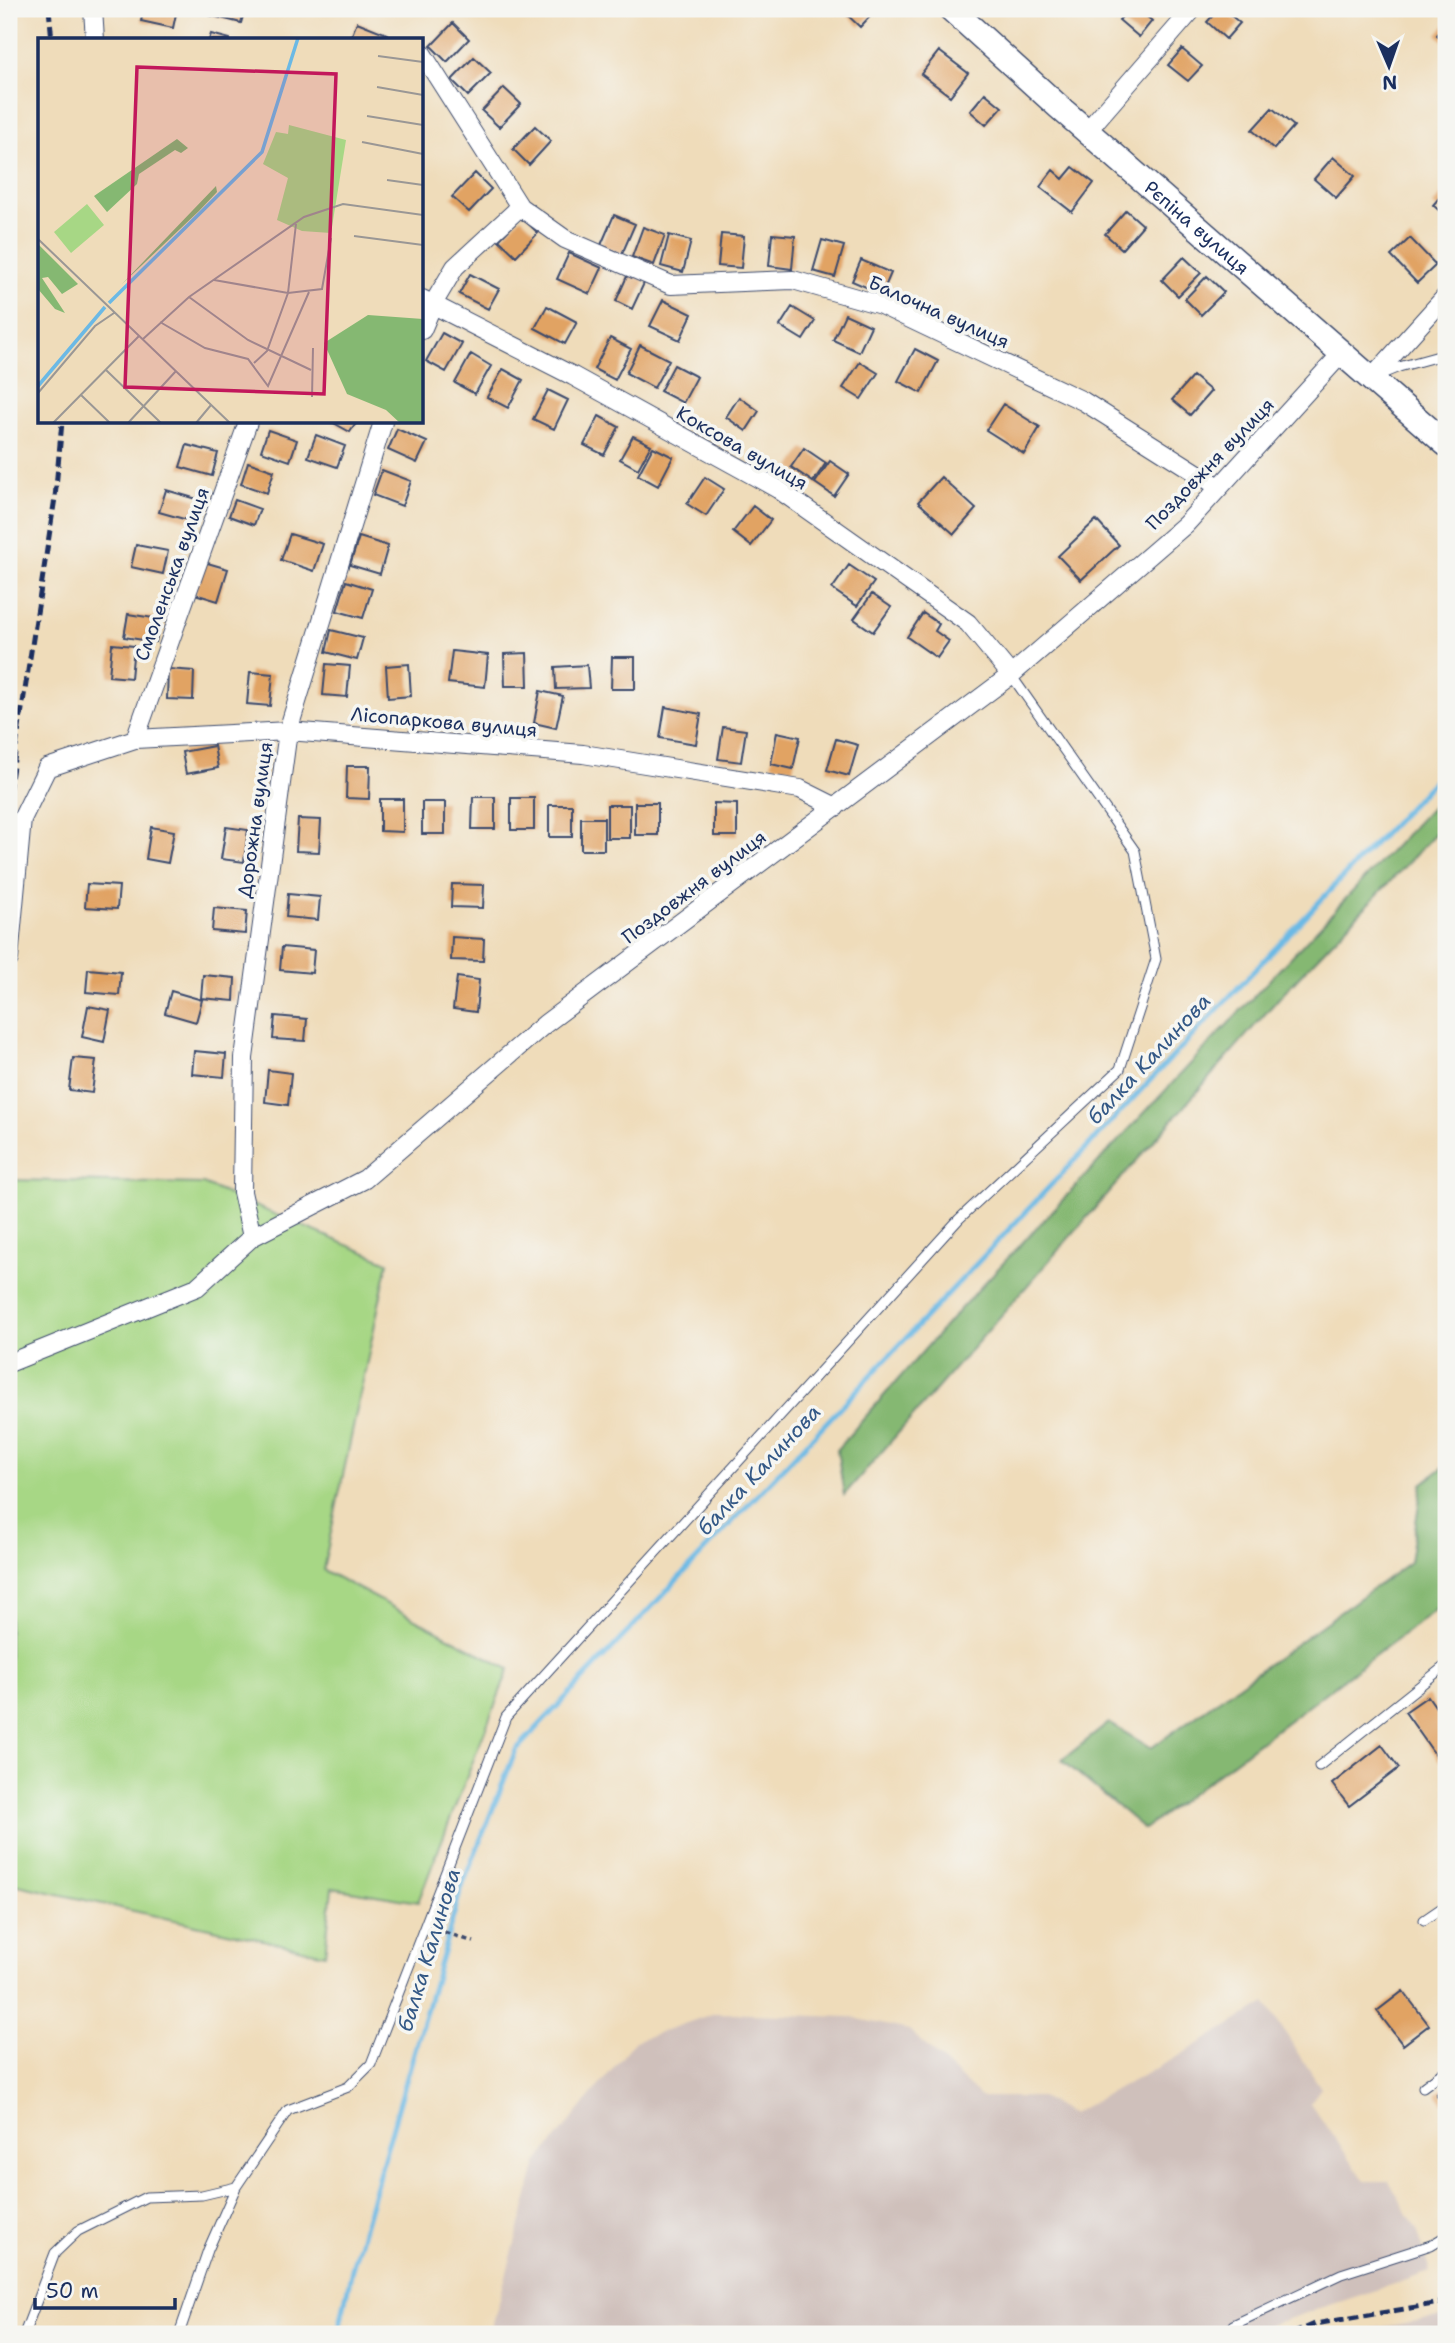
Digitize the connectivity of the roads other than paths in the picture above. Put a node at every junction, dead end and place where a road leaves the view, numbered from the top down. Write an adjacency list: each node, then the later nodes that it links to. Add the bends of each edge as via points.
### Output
1 (93, 9): 4 (street)
2 (951, 9): 6 (street, Рєпіна вулиця)
3 (1193, 9): 6 (street)
4 (95, 38)
5 (424, 56): 7 (street, Балочна вулиця)
6 (1087, 131): 11 (street, Рєпіна вулиця)
7 (520, 207): 9 (street, via 454,267); 17 (street, Балочна вулиця, via 565,239 671,285 793,280 881,305 1083,401)
8 (1446, 296): 13 (street)
9 (427, 301): 10 (street); 18 (street, Коксова вулиця, via 778,489 968,623)
10 (424, 318)
11 (1342, 354): 13 (street, Рєпіна вулиця); 17 (street, Поздовжня вулиця)
12 (1446, 354): 13 (lane)
13 (1371, 379): 16 (street, Рєпіна вулиця)
14 (247, 424): 20 (street, Смоленська вулиця)
15 (382, 424): 19 (street, Дорожна вулиця)
16 (1446, 444)
17 (1219, 487): 18 (street, Поздовжня вулиця, via 1186,524)
18 (1011, 675): 21 (street, Поздовжня вулиця); 31 (lane, via 1135,851 1156,959 1120,1069 959,1219 506,1717 371,2064 348,2087 288,2110)
19 (288, 731): 20 (street, Лісопаркова вулиця); 21 (street, Лісопаркова вулиця, via 583,754 800,789); 23 (street, Дорожна вулиця, via 244,1058 242,1192)
20 (135, 739): 22 (street, Лісопаркова вулиця, via 47,768 22,819)
21 (836, 807): 23 (street, Поздовжня вулиця, via 545,1024 365,1179)
22 (9, 959)
23 (252, 1237): 24 (street, Поздовжня вулиця, via 197,1287)
24 (9, 1363)
25 (1446, 1665): 26 (lane)
26 (1319, 1766)
27 (1446, 1905): 28 (lane)
28 (1424, 1920)
29 (1446, 2070): 30 (lane)
30 (1423, 2087)
31 (236, 2187): 34 (lane, via 202,2195 146,2197 78,2231 55,2253); 35 (lane)
32 (1446, 2236): 33 (lane, via 1341,2274)
33 (1233, 2325)
34 (24, 2334)
35 (178, 2334)

